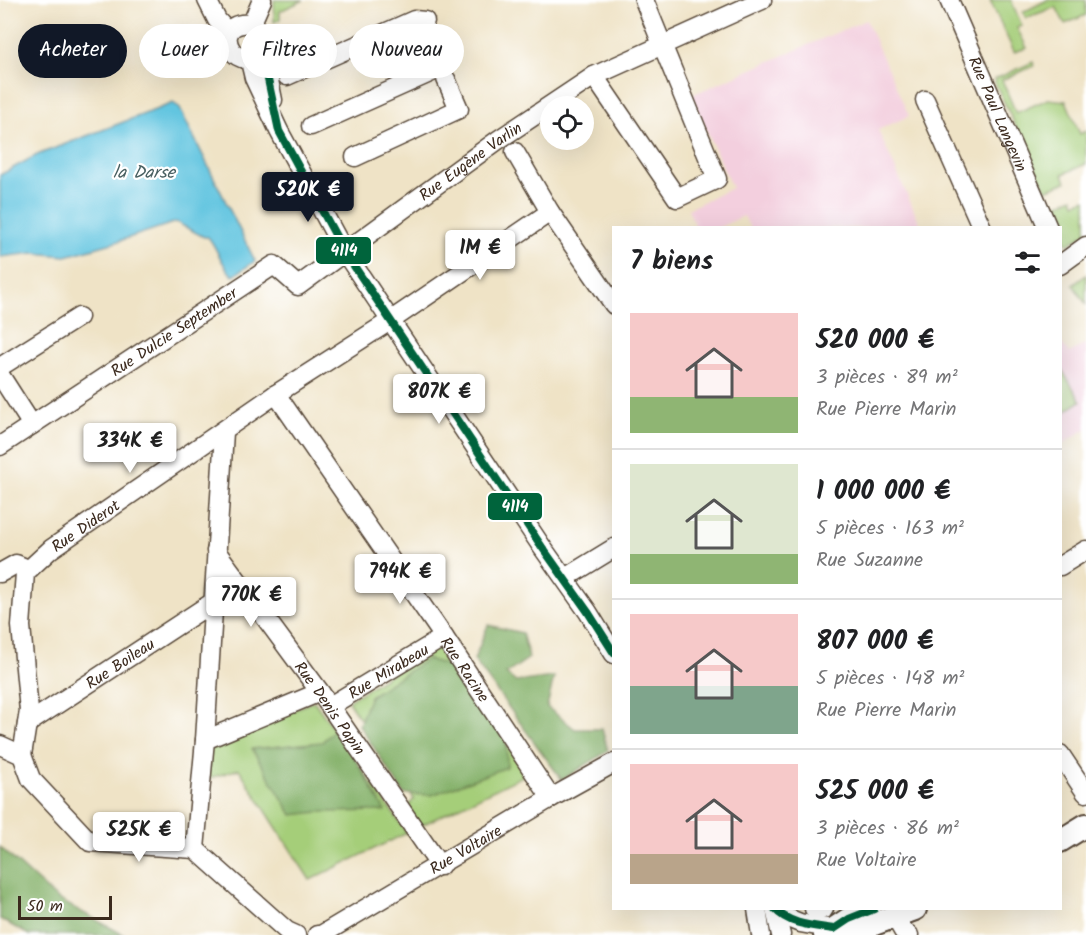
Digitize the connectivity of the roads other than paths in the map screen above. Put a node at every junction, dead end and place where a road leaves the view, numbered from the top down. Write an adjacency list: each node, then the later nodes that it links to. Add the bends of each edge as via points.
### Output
1 (207, 0): 7 (street)
2 (262, 0): 8 (street)
3 (644, 0): 11 (street)
4 (949, 0): 23 (street, Rue Paul Langevin)
5 (758, 1): 11 (street, Rue Eugène Varlin)
6 (425, 21): 13 (street, via 414,20)
7 (221, 24)
8 (251, 24)
9 (241, 26): 10 (street)
10 (229, 33)
11 (662, 45): 15 (street, Rue Eugène Varlin); 15 (street, via 717,179 677,198)
12 (229, 46): 14 (street, via 234,54)
13 (337, 54)
14 (241, 56)
15 (594, 76): 25 (street, Rue Eugène Varlin)
16 (263, 78): 25 (street, via 279,131)
17 (926, 100): 22 (street)
18 (311, 126): 20 (street, via 443,73 459,109)
19 (514, 152): 21 (street)
20 (355, 157)
21 (550, 212): 27 (street); 29 (street, Rue Diderot)
22 (981, 226)
23 (1047, 226)
24 (1086, 246): 26 (street)
25 (344, 251): 29 (street); 33 (street, Rue Dulcie September, via 298,286 274,265)
26 (1062, 261)
27 (612, 302)
28 (79, 317): 30 (street)
29 (390, 321): 32 (street, Rue Diderot); 42 (street)
30 (0, 367)
31 (0, 375): 33 (street)
32 (276, 394): 34 (street, Rue Diderot); 44 (street, Rue Racine)
33 (32, 425): 35 (street, Rue Dulcie September)
34 (224, 432): 38 (street); 40 (street, Rue Diderot, via 51,549)
35 (0, 446)
36 (612, 549): 42 (street)
37 (1086, 550): 39 (street)
38 (216, 551): 43 (street); 46 (street, Rue Denis Papin)
39 (1062, 565)
40 (28, 569): 41 (street, via 16,564); 47 (street, via 21,626)
41 (0, 573)
42 (565, 578): 45 (street)
43 (213, 602): 47 (street, Rue Boileau); 48 (street)
44 (444, 637): 46 (street, Rue Mirabeau); 54 (street, Rue Racine)
45 (612, 651)
46 (325, 699): 48 (street, Rue Mirabeau); 60 (street, Rue Denis Papin)
47 (27, 724): 50 (street)
48 (205, 740): 59 (street)
49 (0, 745): 50 (street)
50 (22, 755): 59 (street, via 31,779 90,842)
51 (1062, 757): 53 (street)
52 (612, 764): 54 (street, Rue Voltaire)
53 (1086, 793)
54 (551, 798): 60 (street, Rue Voltaire)
55 (1086, 820): 57 (main road)
56 (1086, 825): 58 (main road)
57 (1062, 827)
58 (1062, 840)
59 (195, 849): 65 (street)
60 (440, 866): 66 (street, Rue Voltaire)
61 (757, 910): 67 (street)
62 (776, 911): 64 (street); 68 (street)
63 (886, 918): 64 (main road)
64 (836, 934)
65 (296, 935)
66 (317, 935)
67 (761, 935)
68 (781, 935)

